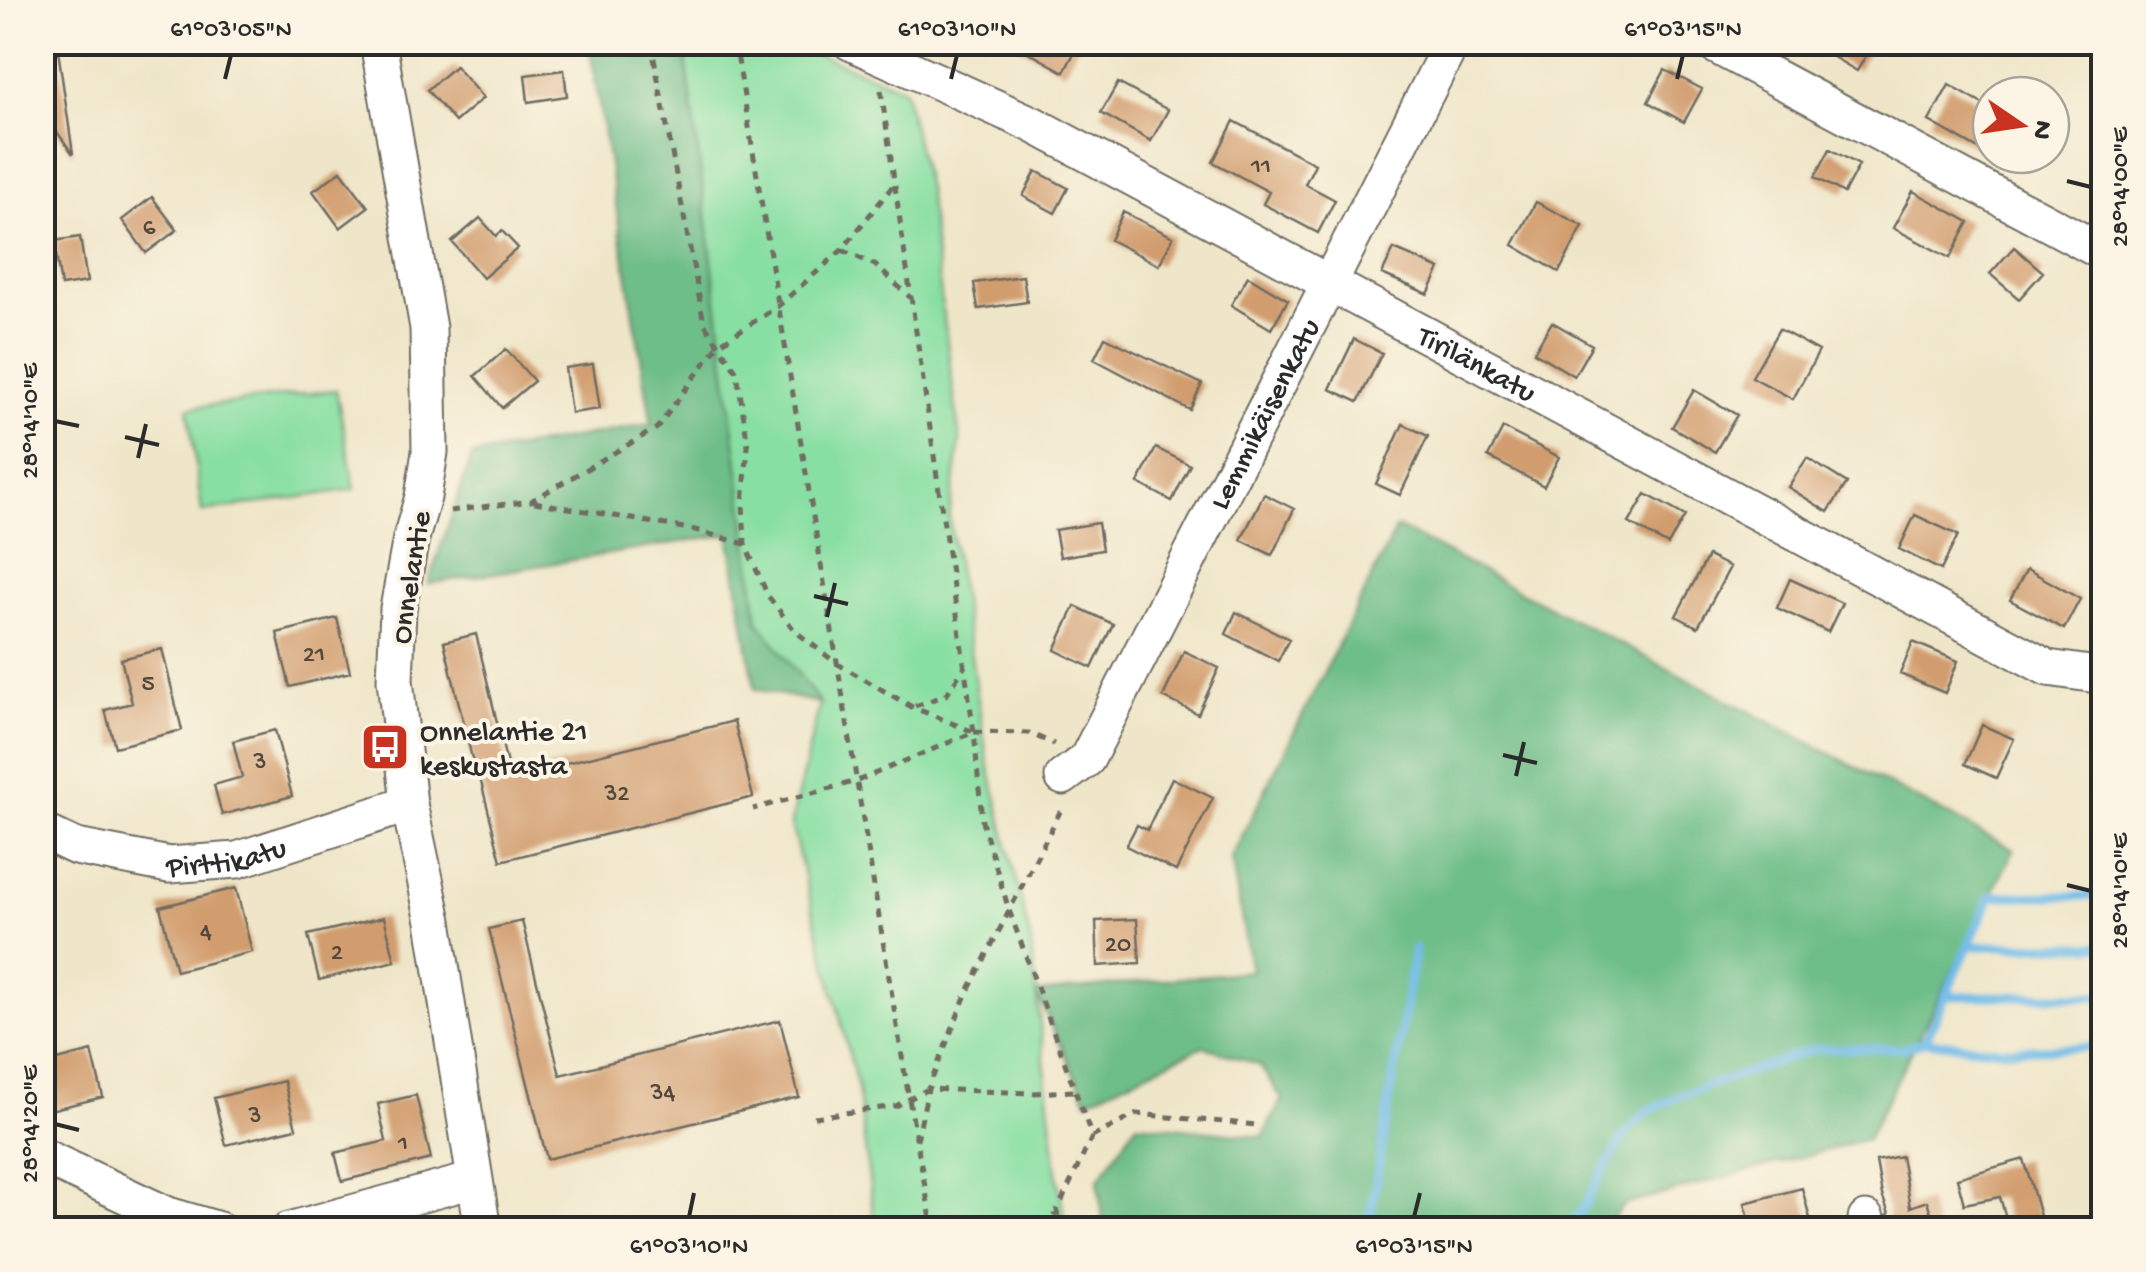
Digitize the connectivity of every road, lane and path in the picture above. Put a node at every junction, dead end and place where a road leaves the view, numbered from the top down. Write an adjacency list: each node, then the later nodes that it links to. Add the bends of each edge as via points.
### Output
1 (378, 42): 15 (street, Onnelantie, via 428,328 430,452)
2 (651, 42): 13 (path, via 704,323)
3 (735, 42): 12 (path)
4 (1452, 42): 10 (street, Lemmikäisenkatu)
5 (1708, 42): 9 (street)
6 (863, 48): 7 (path); 10 (street, Tirilänkatu, via 1032,124)
7 (895, 183): 8 (path); 11 (path)
8 (842, 250): 11 (path, via 874,264); 12 (path)
9 (2104, 253)
10 (1330, 283): 19 (street, Tirilänkatu, via 2048,668); 22 (street, Lemmikäisenkatu)
11 (912, 299): 18 (path)
12 (778, 307): 13 (path); 17 (path)
13 (718, 345): 14 (path, via 657,428); 16 (path, via 737,372 748,446)
14 (531, 502): 15 (path); 16 (path)
15 (417, 516): 24 (street, Onnelantie, via 398,608 395,680)
16 (745, 544): 17 (path, via 768,596 795,631)
17 (836, 664): 20 (path); 23 (path)
18 (965, 666): 20 (path, via 946,695); 21 (path)
19 (2104, 676)
20 (912, 707): 21 (path)
21 (974, 732): 22 (path, via 1029,733); 23 (path); 27 (path, via 982,821)
22 (1075, 768): 27 (path)
23 (857, 781): 25 (path); 30 (path)
24 (409, 804): 26 (street, Pirttikatu, via 237,860 169,866 76,847); 36 (street, Onnelantie)
25 (753, 808)
26 (42, 831)
27 (1009, 910): 28 (path); 29 (path)
28 (928, 1089): 29 (path); 30 (path); 34 (path)
29 (1075, 1091): 33 (path)
30 (909, 1100): 31 (path); 34 (path)
31 (814, 1117)
32 (1256, 1125): 33 (path, via 1137,1114)
33 (1092, 1137): 37 (path)
34 (916, 1143): 42 (path)
35 (42, 1156): 39 (street, via 168,1215)
36 (474, 1180): 40 (street); 41 (street, Onnelantie)
37 (1057, 1212): 43 (path); 44 (path)
38 (1179, 1220): 45 (path)
39 (219, 1230)
40 (290, 1230)
41 (483, 1230)
42 (933, 1230)
43 (1046, 1230)
44 (1060, 1230)
45 (1162, 1230)

